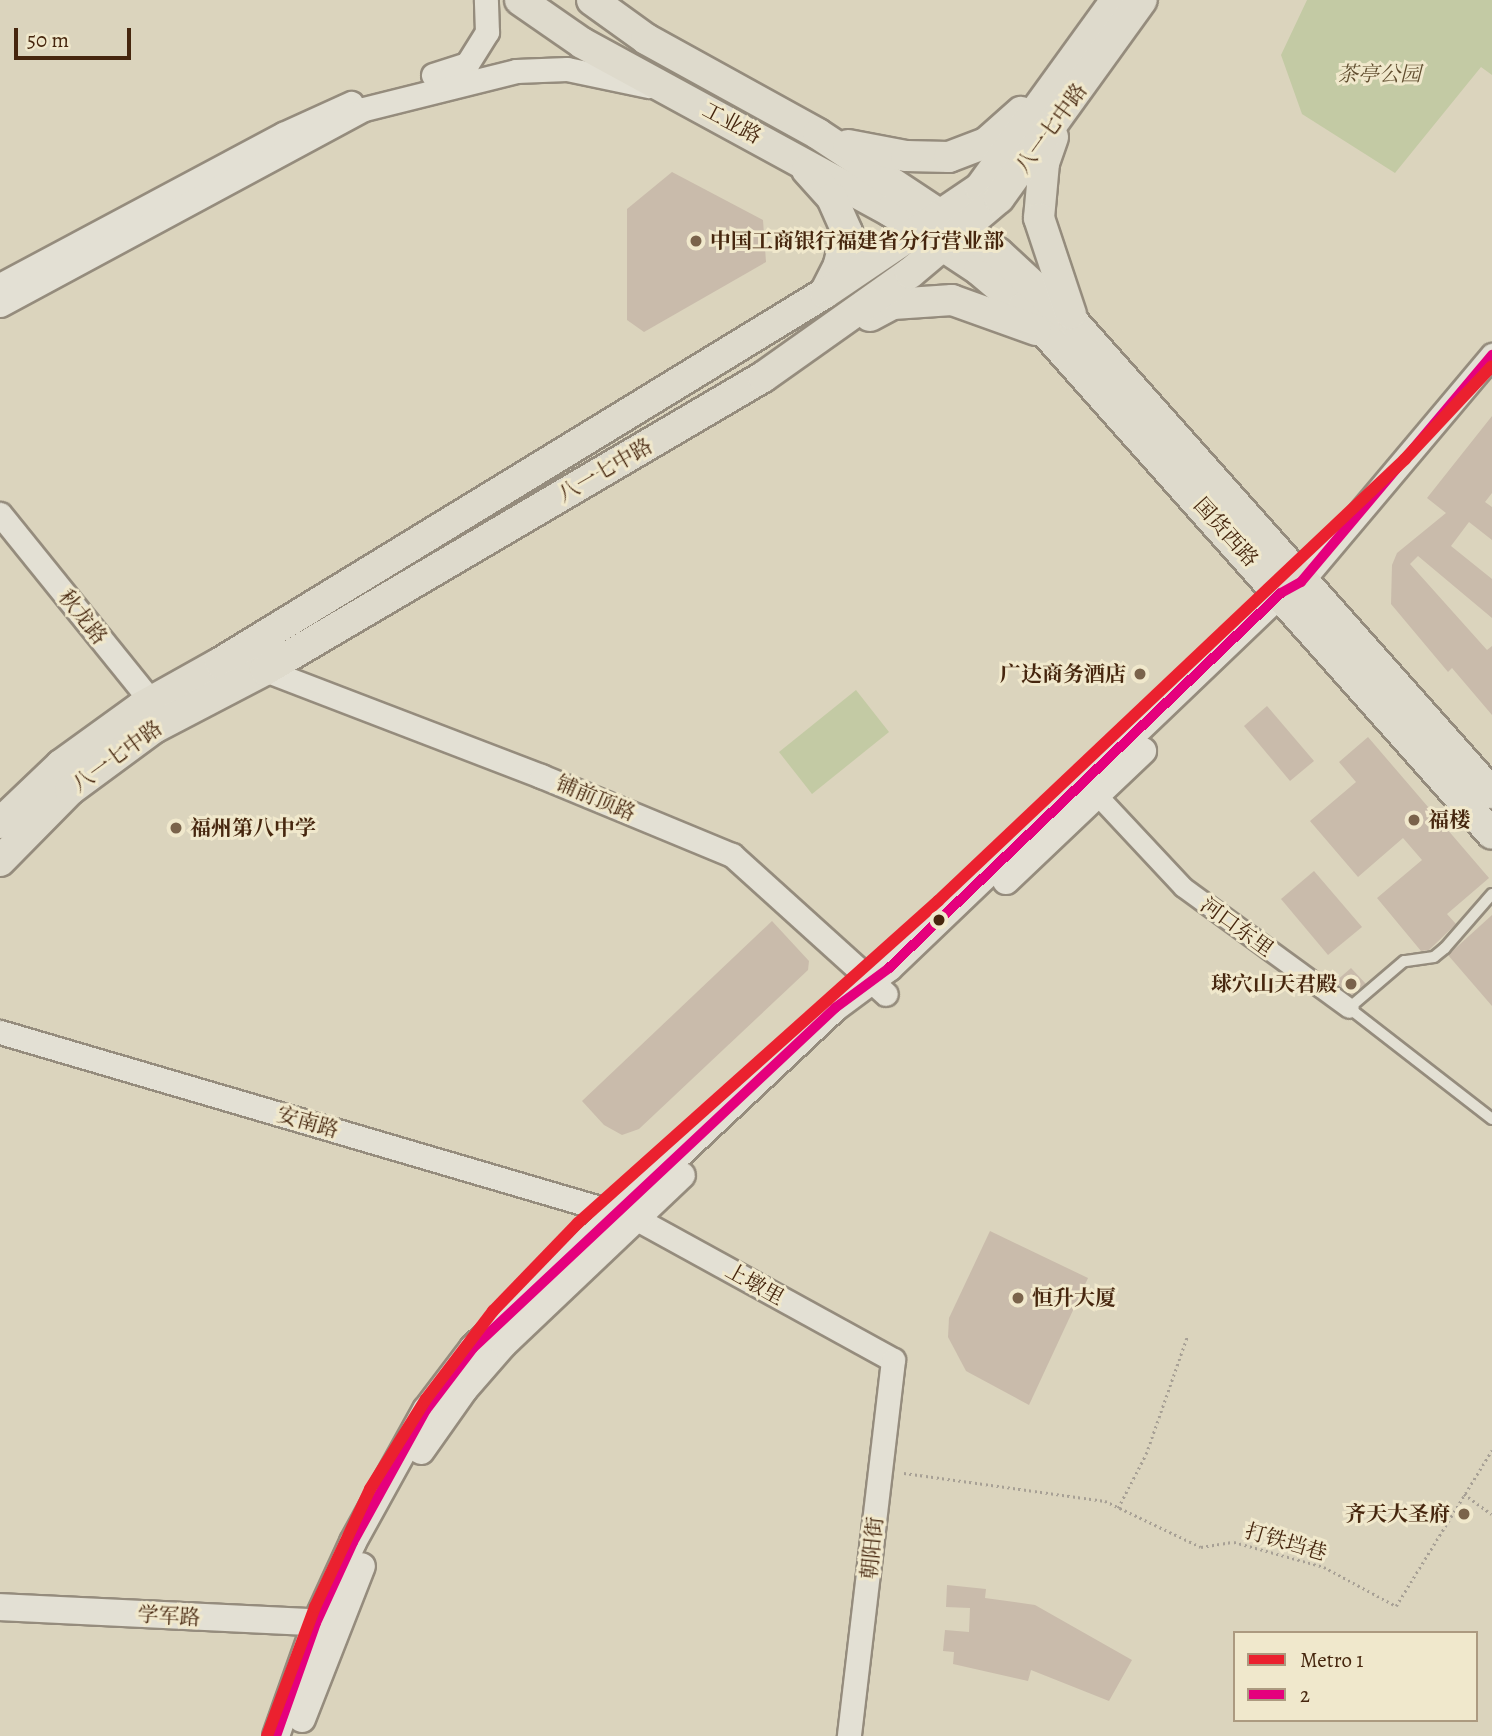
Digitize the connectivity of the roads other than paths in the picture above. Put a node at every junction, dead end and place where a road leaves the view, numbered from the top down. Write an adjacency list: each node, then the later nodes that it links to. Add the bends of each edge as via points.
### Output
1 (486, 0): 13 (street, via 487,32 467,64 335,108)
2 (520, 0): 7 (main road, 工业路, via 582,43)
3 (592, 0): 9 (main road, 工业路, via 646,39)
4 (1116, 0): 6 (main road, 八一七中路)
5 (1142, 0): 8 (main road, 八一七中路)
6 (1067, 69): 9 (main road, via 1007,125 969,152 949,157 906,156 848,146); 11 (main road, 八一七中路)
7 (671, 91): 10 (main road, 工业路); 15 (street, via 567,69 516,71 364,109)
8 (1059, 120): 11 (main road, 八一七中路, via 999,198); 17 (main road, via 1044,163 1039,218)
9 (818, 134): 11 (main road, 工业路)
10 (796, 157): 12 (main road, 工业路); 14 (main road, via 832,198 847,232 839,265)
11 (951, 230): 12 (main road, 工业路); 16 (main road, 八一七中路); 17 (main road, 国货西路, via 1023,307)
12 (919, 231): 14 (main road, 八一七中路)
13 (0, 285)
14 (825, 293): 23 (main road, 八一七中路)
15 (0, 306)
16 (849, 319): 17 (main road, via 922,298 951,300); 22 (main road, 八一七中路, via 763,377)
17 (1063, 330): 21 (main road, 国货西路)
18 (1492, 355): 21 (street)
19 (0, 514): 23 (street, 秋龙路)
20 (0, 531): 23 (street, 秋龙路)
21 (1291, 594): 24 (main road, 国货西路); 25 (main road); 27 (main road, 国货西路); 30 (main road)
22 (265, 670): 23 (main road, 八一七中路); 30 (street, 铺前顶路, via 541,775 732,855)
23 (153, 714): 26 (main road, 八一七中路, via 61,765); 28 (main road, 八一七中路)
24 (1492, 793)
25 (1097, 795): 30 (main road); 31 (street, 河口东里, via 1183,887)
26 (0, 823)
27 (1492, 834)
28 (0, 860)
29 (1492, 894): 31 (lane, via 1434,957 1404,961)
30 (879, 988): 34 (main road, via 835,1008)
31 (1349, 1008): 33 (lane, 河口东里)
32 (0, 1032): 34 (street, 安南路)
33 (1492, 1119)
34 (627, 1216): 35 (street, 上墩里); 38 (main road, via 512,1336 444,1416 388,1507)
35 (893, 1360): 41 (street, 朝阳街)
36 (0, 1607): 38 (main road, 学军路)
37 (0, 1625): 38 (main road, 学军路)
38 (324, 1632): 39 (main road); 40 (main road)
39 (276, 1736)
40 (296, 1736)
41 (849, 1736)

